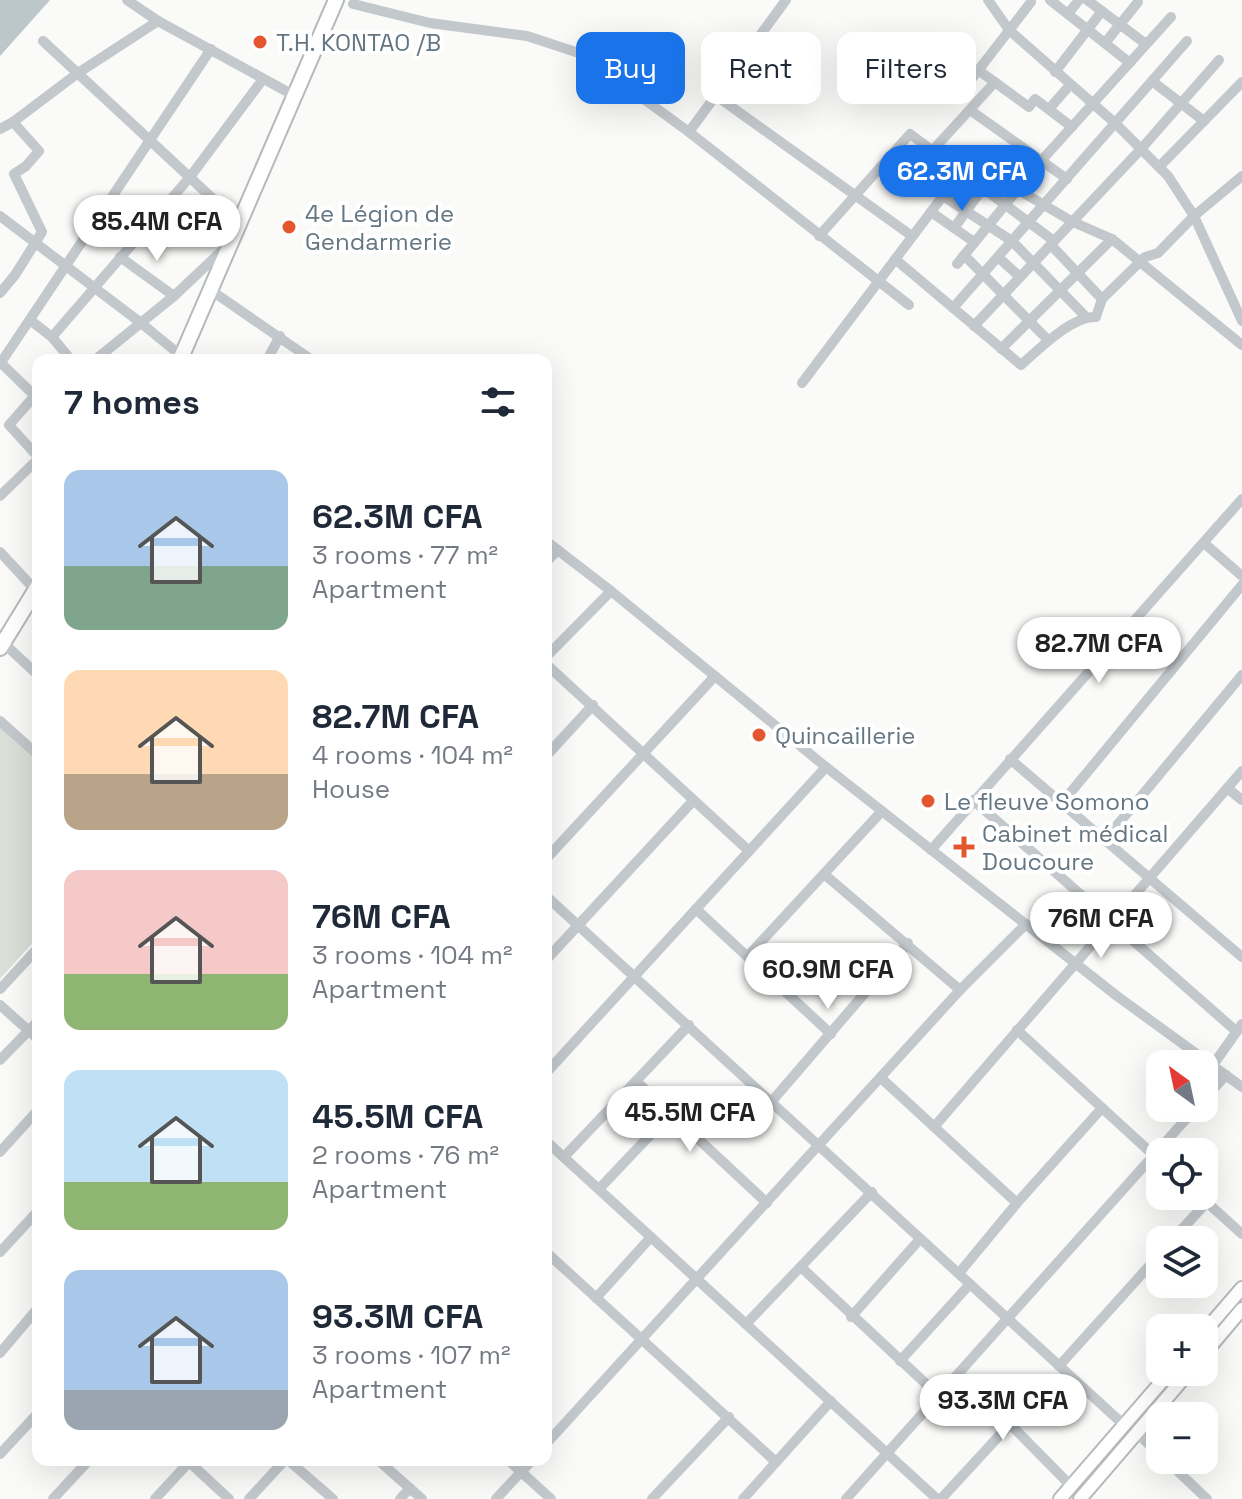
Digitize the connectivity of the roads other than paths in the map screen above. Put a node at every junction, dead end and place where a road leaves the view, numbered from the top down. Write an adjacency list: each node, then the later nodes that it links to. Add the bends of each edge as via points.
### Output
1 (127, 0): 14 (street)
2 (336, 0): 35 (highway)
3 (786, 0): 18 (street)
4 (988, 0): 17 (street)
5 (1050, 0): 12 (street)
6 (1079, 0): 12 (street)
7 (1087, 0): 11 (street)
8 (1031, 2): 17 (street)
9 (1138, 2): 15 (street)
10 (353, 4): 47 (street, via 430,23 527,36 582,54)
11 (1102, 11): 15 (street); 16 (street)
12 (1068, 14): 16 (street)
13 (1171, 17): 22 (street)
14 (158, 21): 23 (street); 28 (street)
15 (1120, 25): 21 (street); 22 (street)
16 (1087, 29): 21 (street); 27 (street)
17 (1009, 30): 26 (street); 27 (street)
18 (762, 32)
19 (43, 41): 28 (street)
20 (1187, 41): 31 (street)
21 (1105, 43): 25 (street)
22 (1146, 44): 25 (street)
23 (211, 49): 30 (street); 48 (street)
24 (1219, 60): 36 (street)
25 (1130, 63): 39 (street)
26 (978, 70): 29 (street); 32 (street)
27 (1055, 72): 34 (street)
28 (78, 73): 43 (street); 48 (street)
29 (976, 73)
30 (263, 79): 35 (street); 55 (street)
31 (1152, 81): 36 (street); 44 (street)
32 (995, 82): 40 (street, via 1029,107 1035,99); 41 (street)
33 (1242, 82): 42 (street)
34 (1070, 85): 39 (street); 40 (street)
35 (295, 96): 69 (highway)
36 (1181, 103): 42 (street); 49 (street)
37 (709, 104): 47 (street)
38 (728, 104): 59 (street)
39 (1092, 105): 44 (street); 45 (street)
40 (1049, 109): 45 (street)
41 (970, 110): 50 (street); 51 (street)
42 (1204, 121): 52 (street)
43 (13, 122): 46 (street); 78 (street, via 39,151 14,174 42,232)
44 (1115, 123): 49 (street); 56 (street)
45 (1072, 127): 51 (street)
46 (0, 129)
47 (689, 132): 72 (street)
48 (148, 140): 55 (street); 85 (street)
49 (1141, 149): 52 (street); 68 (street)
50 (932, 151): 53 (street); 59 (street, via 910,134)
51 (1041, 161): 56 (street); 58 (street)
52 (1159, 167): 66 (street)
53 (961, 172): 57 (street); 60 (street)
54 (1242, 176): 66 (street)
55 (190, 177): 69 (street); 80 (street)
56 (1067, 179): 62 (street)
57 (983, 188): 61 (street); 63 (street)
58 (1017, 189): 61 (street); 62 (street)
59 (855, 195): 72 (street); 73 (street)
60 (943, 196): 63 (street); 64 (street)
61 (1005, 205): 67 (street); 70 (street)
62 (1043, 205): 67 (street); 68 (street)
63 (967, 211): 70 (street); 71 (street)
64 (931, 212): 71 (street); 73 (street)
65 (0, 216): 78 (street)
66 (1194, 216): 84 (street, via 1171,242); 102 (street)
67 (1028, 222): 76 (street); 79 (street)
68 (1073, 222): 74 (street); 79 (street)
69 (240, 224): 75 (highway)
70 (988, 225): 76 (street); 77 (street)
71 (954, 228): 77 (street)
72 (819, 236): 89 (street)
73 (912, 236): 82 (street)
74 (1112, 239): 84 (street); 87 (street)
75 (232, 241): 92 (highway); 95 (street)
76 (1012, 241): 81 (street); 83 (street)
77 (974, 242): 86 (street, via 961,259)
78 (36, 243): 85 (street); 93 (street)
79 (1053, 243): 83 (street); 87 (street)
80 (120, 257): 90 (street); 95 (street)
81 (998, 257): 86 (street); 88 (street)
82 (895, 259): 89 (street); 98 (street)
83 (1035, 262): 88 (street); 91 (street)
84 (1140, 264): 96 (street); 108 (street)
85 (65, 265): 90 (street); 100 (street)
86 (983, 273): 94 (street); 98 (street)
87 (1077, 275): 91 (street); 96 (street)
88 (1020, 277): 94 (street)
89 (878, 281): 97 (street); 117 (street)
90 (94, 287): 103 (street); 106 (street)
91 (1061, 289): 99 (street); 101 (street)
92 (212, 291): 105 (street); 113 (highway)
93 (0, 293)
94 (1004, 294): 101 (street); 104 (street)
95 (174, 296): 103 (street)
96 (1102, 299): 99 (street, via 1096,317)
97 (909, 305)
98 (953, 308): 104 (street)
99 (1085, 316): 107 (street)
100 (30, 320): 106 (street); 116 (street)
101 (1029, 320): 107 (street); 109 (street)
102 (1242, 321)
103 (141, 323): 111 (street); 112 (street)
104 (974, 326): 109 (street)
105 (280, 336): 114 (street); 115 (street)
106 (52, 337): 110 (street)
107 (1048, 340): 109 (street, via 1021,365)
108 (1242, 345)
109 (1001, 349)
110 (66, 354)
111 (102, 354)
112 (177, 354)
113 (185, 354)
114 (270, 354)
115 (304, 354)
116 (0, 363): 118 (street)
117 (802, 383)
118 (32, 391)
119 (32, 400): 120 (street, via 9,425)
120 (32, 451)
121 (32, 464): 122 (street)
122 (0, 496)
123 (1242, 499): 124 (street)
124 (1204, 543): 129 (street); 145 (street)
125 (552, 546): 126 (street)
126 (558, 550): 128 (street); 132 (street)
127 (0, 552): 130 (street)
128 (552, 556)
129 (1242, 576)
130 (32, 585)
131 (1242, 585): 152 (street)
132 (611, 591): 135 (street); 139 (street)
133 (32, 598): 134 (highway)
134 (1, 644): 137 (street)
135 (552, 651)
136 (552, 669): 140 (street)
137 (32, 670)
138 (1242, 675): 154 (street)
139 (715, 676): 144 (street); 146 (street)
140 (593, 705): 142 (street); 144 (street)
141 (0, 721): 143 (street)
142 (552, 749)
143 (32, 750)
144 (642, 755): 151 (street); 157 (street)
145 (1010, 759): 149 (street); 152 (street)
146 (826, 767): 153 (street); 156 (street)
147 (1242, 771): 148 (street)
148 (1227, 788): 150 (street); 159 (street)
149 (973, 800): 155 (street); 162 (street)
150 (1242, 800)
151 (692, 802): 156 (street); 164 (street)
152 (1061, 804): 154 (street)
153 (882, 811): 155 (street); 158 (street)
154 (1104, 841): 159 (street)
155 (931, 850): 163 (street)
156 (749, 851): 161 (street)
157 (552, 852)
158 (824, 874): 165 (street); 168 (street)
159 (1149, 878): 162 (street); 169 (street)
160 (552, 902): 164 (street)
161 (696, 909): 168 (street); 171 (street)
162 (1112, 920): 170 (street); 177 (street)
163 (1026, 924): 170 (street); 173 (street)
164 (578, 926): 167 (street); 171 (street)
165 (908, 943): 173 (street); 181 (street)
166 (32, 954): 172 (street)
167 (552, 954)
168 (748, 956): 181 (street)
169 (1242, 957)
170 (1076, 963): 179 (street); 182 (street)
171 (635, 976): 175 (street); 185 (street)
172 (0, 989)
173 (960, 990): 188 (street)
174 (0, 1005): 178 (street)
175 (689, 1025): 189 (street); 192 (street)
176 (32, 1027): 178 (street)
177 (1239, 1028): 183 (street)
178 (29, 1030): 180 (street); 184 (street)
179 (1017, 1030): 193 (street); 197 (street)
180 (32, 1033)
181 (831, 1034): 192 (street)
182 (1193, 1050)
183 (1218, 1058)
184 (0, 1060)
185 (552, 1066)
186 (1218, 1069): 187 (street)
187 (1226, 1075): 190 (street); 191 (street)
188 (881, 1078): 197 (street); 199 (street)
189 (636, 1081): 194 (street); 203 (street)
190 (1218, 1084)
191 (1242, 1087)
192 (772, 1101): 199 (street)
193 (1102, 1108): 201 (street); 208 (street)
194 (671, 1113): 205 (street); 207 (street)
195 (32, 1117): 202 (street)
196 (1185, 1122): 198 (street)
197 (934, 1127): 208 (street)
198 (1173, 1138)
199 (819, 1145): 206 (street); 207 (street)
200 (552, 1146): 203 (street)
201 (1146, 1148)
202 (0, 1152)
203 (564, 1157): 205 (street)
204 (1146, 1170): 230 (street)
205 (599, 1189): 214 (street)
206 (872, 1192): 215 (street); 218 (street)
207 (767, 1203): 221 (street)
208 (1017, 1203): 220 (street)
209 (1195, 1210): 212 (street)
210 (1215, 1210): 213 (street)
211 (32, 1217): 216 (street)
212 (1183, 1226)
213 (1242, 1234)
214 (651, 1237): 221 (street); 224 (street)
215 (920, 1239): 220 (street); 228 (street)
216 (0, 1252)
217 (552, 1258): 224 (street)
218 (802, 1268): 228 (street); 232 (street)
219 (1146, 1270): 237 (street)
220 (960, 1272): 222 (street)
221 (697, 1279): 232 (street); 234 (street)
222 (970, 1284): 230 (street); 236 (street)
223 (1242, 1288): 227 (main road)
224 (596, 1298): 234 (street)
225 (1242, 1309): 233 (main road)
226 (32, 1315): 229 (street)
227 (1218, 1316)
228 (851, 1317): 236 (street)
229 (29, 1318): 231 (street); 235 (street)
230 (1008, 1318): 237 (street); 238 (street)
231 (32, 1321)
232 (746, 1324): 242 (street)
233 (1218, 1337)
234 (641, 1341): 243 (street); 248 (street)
235 (0, 1353)
236 (900, 1361): 241 (street)
237 (1059, 1366): 246 (street)
238 (955, 1377): 241 (street); 245 (street)
239 (1158, 1386): 246 (main road)
240 (1177, 1386): 247 (main road)
241 (939, 1396): 251 (street)
242 (831, 1401): 251 (street); 252 (street)
243 (729, 1417): 252 (street); 274 (street)
244 (32, 1419): 250 (street)
245 (1010, 1424): 263 (street); 277 (street)
246 (1124, 1425): 263 (main road)
247 (1137, 1433): 249 (street); 279 (main road)
248 (552, 1437)
249 (1146, 1442)
250 (0, 1454)
251 (886, 1454): 276 (street); 277 (street)
252 (776, 1462): 275 (street)
253 (83, 1466): 265 (street)
254 (185, 1466): 266 (street)
255 (194, 1466): 267 (street)
256 (280, 1466): 268 (street)
257 (293, 1466): 269 (street)
258 (385, 1466): 264 (street)
259 (514, 1466): 261 (street)
260 (526, 1466): 261 (street)
261 (521, 1472): 272 (street); 273 (street)
262 (1181, 1474): 280 (street)
263 (1071, 1486): 278 (main road)
264 (410, 1488): 270 (street); 271 (street)
265 (53, 1499)
266 (155, 1499)
267 (229, 1499)
268 (249, 1499)
269 (333, 1499)
270 (400, 1499)
271 (422, 1499)
272 (496, 1499)
273 (551, 1499)
274 (652, 1499)
275 (743, 1499)
276 (846, 1499)
277 (939, 1499)
278 (1060, 1499)
279 (1080, 1499)
280 (1207, 1499)

